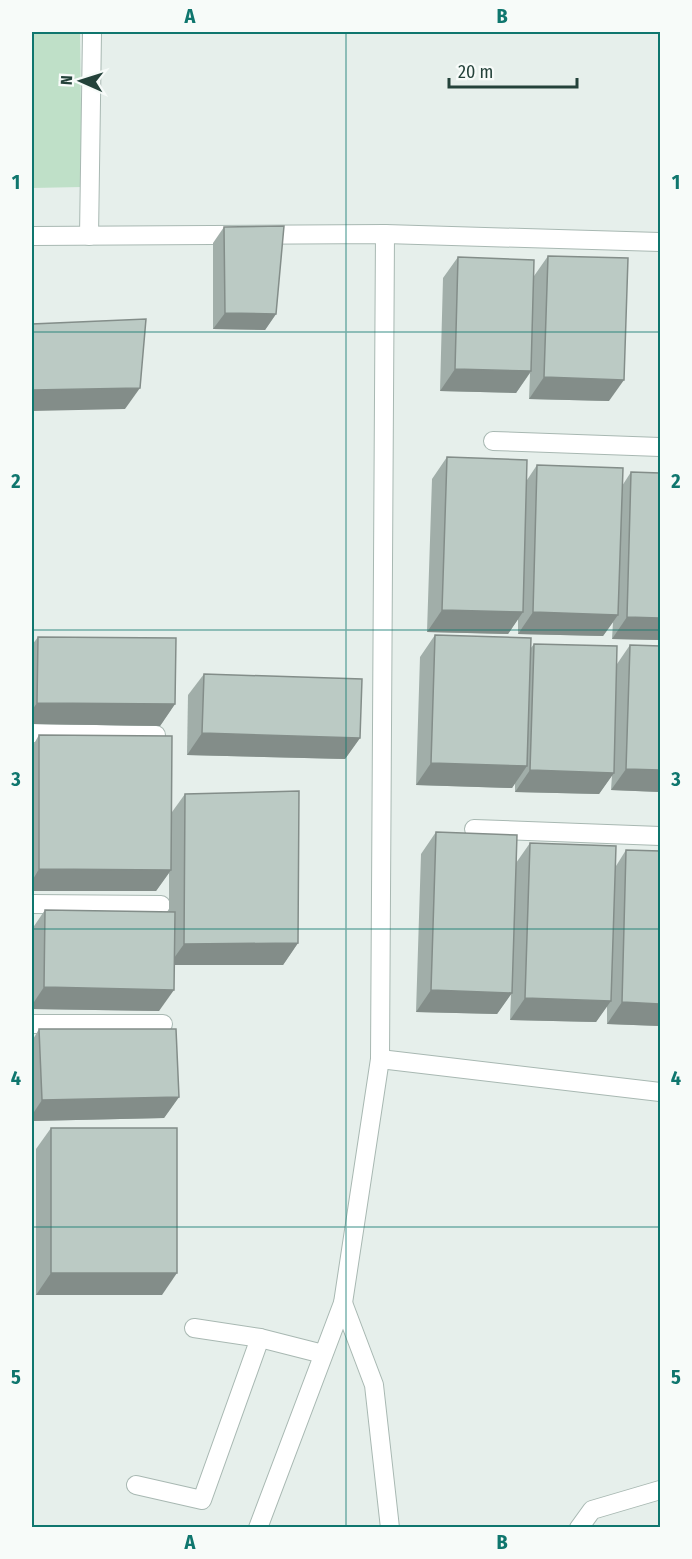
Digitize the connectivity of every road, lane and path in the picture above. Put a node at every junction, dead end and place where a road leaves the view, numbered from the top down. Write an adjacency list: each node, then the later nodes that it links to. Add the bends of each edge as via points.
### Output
1 (92, 32): 4 (street)
2 (385, 234): 4 (street); 5 (street); 16 (street)
3 (32, 236): 4 (street)
4 (89, 236)
5 (660, 242)
6 (493, 441): 7 (street)
7 (660, 447)
8 (32, 733): 9 (street)
9 (156, 735)
10 (474, 829): 11 (street)
11 (660, 836)
12 (32, 904): 13 (street)
13 (161, 905)
14 (32, 1024): 15 (street)
15 (163, 1024)
16 (380, 1059): 17 (street); 18 (street)
17 (660, 1092)
18 (343, 1303): 21 (street); 25 (street, via 374,1385)
19 (194, 1328): 20 (street)
20 (260, 1338): 21 (street); 22 (street, via 202,1500)
21 (323, 1354): 24 (street)
22 (136, 1485)
23 (660, 1490): 26 (street, via 592,1510)
24 (258, 1527)
25 (390, 1527)
26 (579, 1527)

